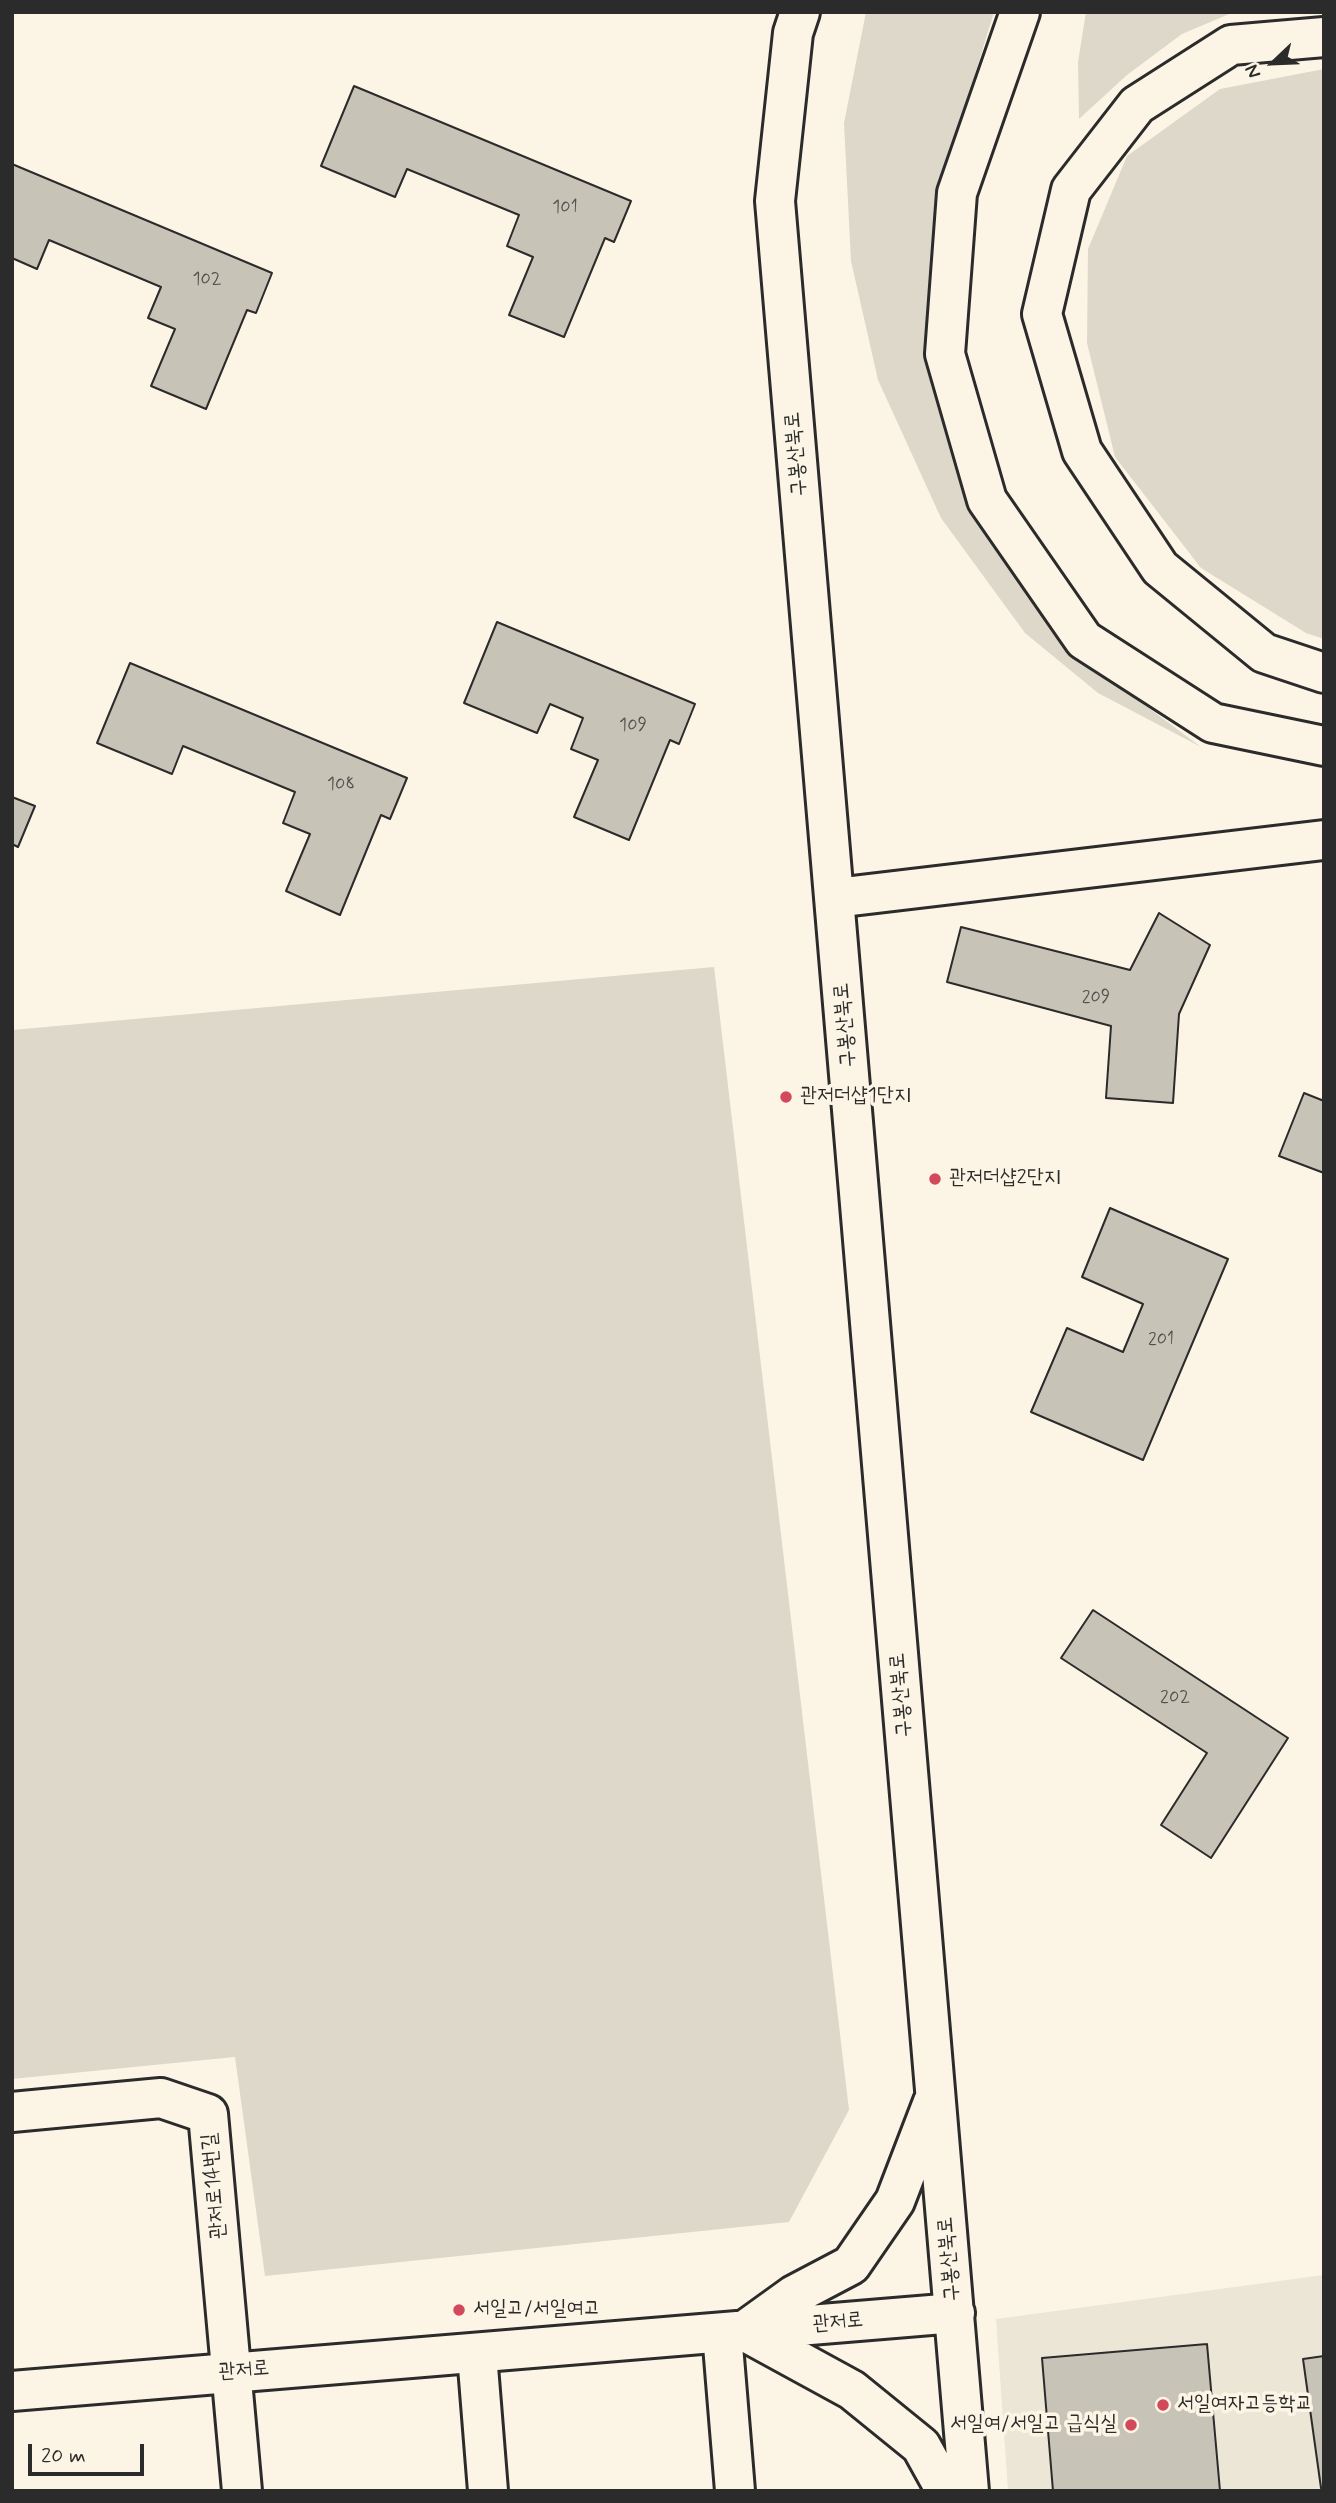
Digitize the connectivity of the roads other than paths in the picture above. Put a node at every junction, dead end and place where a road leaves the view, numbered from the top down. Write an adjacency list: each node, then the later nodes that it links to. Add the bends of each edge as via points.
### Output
1 (800, 12): 7 (main road, 구봉산북로, via 793,33 775,201)
2 (1020, 12): 5 (main road, via 957,193 945,354 987,500 1084,640 1213,723)
3 (1324, 37): 4 (main road, via 1231,45 1137,105 1071,190 1042,314 1082,451 1160,568 1264,653)
4 (1324, 673)
5 (1324, 746)
6 (1324, 840): 7 (main road)
7 (835, 898): 8 (main road, 구봉산북로)
8 (936, 2095): 10 (main road, 구봉산북로); 11 (main road, via 895,2201 850,2265)
9 (12, 2112): 13 (main road, 관저로14번길, via 162,2098 208,2114)
10 (955, 2313): 11 (main road, 관저로); 19 (main road, 구봉산북로)
11 (733, 2332): 12 (main road, 관저로); 17 (main road); 18 (main road, via 852,2390 921,2446)
12 (477, 2354): 13 (main road, 관저로); 16 (main road)
13 (233, 2372): 14 (main road, 관저로); 15 (main road)
14 (12, 2391)
15 (242, 2491)
16 (488, 2491)
17 (736, 2491)
18 (946, 2491)
19 (969, 2491)

